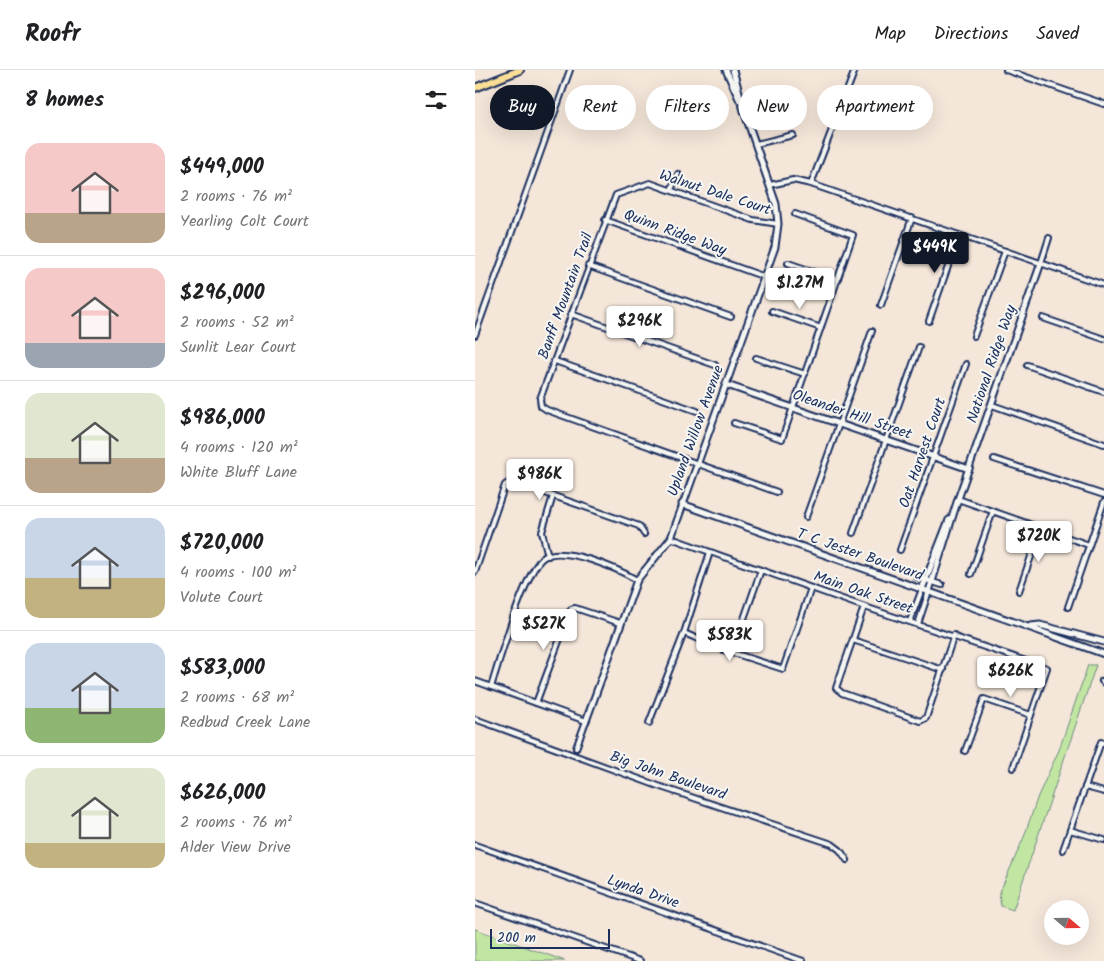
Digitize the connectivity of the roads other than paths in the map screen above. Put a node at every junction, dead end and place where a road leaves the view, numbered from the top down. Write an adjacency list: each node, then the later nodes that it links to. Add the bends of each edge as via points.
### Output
1 (518, 70): 7 (main road)
2 (570, 70): 40 (street)
3 (726, 70): 9 (street, Upland Willow Avenue)
4 (733, 70): 8 (street, Upland Willow Avenue)
5 (855, 70): 16 (street)
6 (1006, 70): 10 (street)
7 (475, 88)
8 (739, 92)
9 (739, 100)
10 (1104, 104)
11 (751, 130): 13 (street, Upland Willow Avenue)
12 (793, 135): 13 (street)
13 (756, 144): 15 (street, Upland Willow Avenue)
14 (677, 174): 17 (street)
15 (770, 184): 16 (street, via 793,180); 22 (street, Upland Willow Avenue)
16 (811, 184): 20 (street)
17 (671, 190): 18 (street, Walnut Dale Court, via 650,184); 22 (street, Walnut Dale Court, via 753,220)
18 (616, 195): 21 (street, Banff Mountain Trail)
19 (795, 214): 30 (street, via 853,235)
20 (912, 218): 23 (street); 32 (street)
21 (605, 220): 28 (street, Banff Mountain Trail); 29 (street, Quinn Ridge Way)
22 (778, 224): 29 (street, Upland Willow Avenue, via 775,247)
23 (959, 235): 25 (street); 37 (street)
24 (1049, 238): 27 (street, National Ridge Way)
25 (1005, 251): 27 (street); 41 (street)
26 (788, 263): 30 (street)
27 (1041, 263): 31 (street); 52 (street, National Ridge Way)
28 (588, 266): 34 (street, Banff Mountain Trail); 35 (street)
29 (765, 277): 50 (street, Upland Willow Avenue)
30 (838, 280): 38 (street)
31 (1104, 285)
32 (881, 305)
33 (772, 311): 38 (street)
34 (571, 314): 45 (street, Banff Mountain Trail); 47 (street)
35 (731, 318)
36 (1043, 318): 42 (street)
37 (929, 320)
38 (821, 328): 49 (street)
39 (872, 331): 56 (street)
40 (475, 335)
41 (974, 336)
42 (1104, 339)
43 (919, 347): 57 (street)
44 (756, 358): 49 (street)
45 (555, 361): 54 (street); 61 (street, Banff Mountain Trail, via 540,399 541,406)
46 (966, 364): 59 (street, Oat Harvest Court)
47 (715, 365)
48 (1027, 365): 51 (street)
49 (805, 374): 53 (street)
50 (727, 385): 53 (street, Oleander Hill Street); 61 (street, Upland Willow Avenue)
51 (1104, 392)
52 (992, 405): 58 (street); 62 (street, National Ridge Way)
53 (793, 407): 55 (street, via 782,439); 56 (street, Oleander Hill Street)
54 (697, 411)
55 (734, 423)
56 (840, 424): 57 (street, Oleander Hill Street); 70 (street)
57 (886, 440): 59 (street, Oleander Hill Street); 72 (street)
58 (1104, 444)
59 (933, 457): 62 (street, Oleander Hill Street); 76 (street, Oat Harvest Court)
60 (994, 459): 64 (street)
61 (697, 464): 63 (street); 68 (street, Upland Willow Avenue)
62 (969, 469): 66 (street, National Ridge Way)
63 (777, 492)
64 (1104, 495)
65 (553, 496): 73 (street, via 639,526); 78 (street, via 542,532); 79 (street, via 511,481 505,485)
66 (958, 499): 69 (street); 85 (street, National Ridge Way); 86 (street, National Ridge Way)
67 (1104, 502): 75 (street)
68 (682, 504): 74 (street, Upland Willow Avenue); 89 (street, T C Jester Boulevard)
69 (993, 511): 71 (street); 82 (street)
70 (806, 517)
71 (1041, 528): 75 (street); 90 (street)
72 (853, 533)
73 (644, 534)
74 (671, 538): 77 (street, Main Oak Street); 84 (street, Upland Willow Avenue)
75 (1089, 545): 93 (street)
76 (900, 550)
77 (710, 552): 80 (street, Main Oak Street); 98 (street)
78 (548, 556): 84 (street, via 564,553); 108 (street, via 532,571)
79 (477, 559): 81 (street)
80 (761, 570): 88 (street, Main Oak Street); 104 (street)
81 (475, 572)
82 (971, 574)
83 (917, 577): 85 (street, T C Jester Boulevard)
84 (637, 580): 95 (street, Upland Willow Avenue)
85 (925, 580): 86 (street, T C Jester Boulevard); 89 (street, National Ridge Way)
86 (932, 582): 87 (street, T C Jester Boulevard); 91 (street, National Ridge Way)
87 (942, 586)
88 (811, 588): 92 (street, Main Oak Street); 104 (street, via 783,669)
89 (922, 589): 91 (street, T C Jester Boulevard); 94 (street, National Ridge Way)
90 (1019, 591)
91 (929, 592): 96 (street, National Ridge Way); 97 (street, T C Jester Boulevard)
92 (864, 607): 94 (street, Main Oak Street); 100 (street)
93 (1068, 607)
94 (910, 621): 96 (street, Main Oak Street)
95 (620, 623): 109 (street, via 571,609); 112 (street, Upland Willow Avenue)
96 (918, 624): 99 (street, Main Oak Street)
97 (1030, 626): 101 (street, T C Jester Boulevard, via 1040,625); 103 (street, T C Jester Boulevard)
98 (684, 633): 104 (street); 113 (street)
99 (954, 635): 106 (street); 110 (street, Main Oak Street, via 1047,668)
100 (853, 640): 106 (street); 106 (street, via 837,685 839,691 923,720)
101 (1097, 640): 102 (street, T C Jester Boulevard); 103 (street)
102 (1104, 642)
103 (1093, 650): 105 (street, T C Jester Boulevard)
104 (732, 653)
105 (1104, 654)
106 (943, 670)
107 (475, 681): 108 (street)
108 (491, 687): 109 (street)
109 (536, 703): 112 (street)
110 (1031, 715): 116 (street, via 984,699); 117 (street)
111 (475, 719): 124 (street, Big John Boulevard, via 661,787 832,844)
112 (586, 721): 115 (street, Upland Willow Avenue)
113 (649, 723)
114 (1104, 743): 118 (street, via 1101,742)
115 (576, 748)
116 (965, 751)
117 (1013, 768)
118 (1085, 786): 119 (street); 120 (street)
119 (1104, 792)
120 (1070, 830): 121 (street); 123 (street)
121 (1104, 840)
122 (475, 845): 127 (street, Lynda Drive)
123 (1063, 850)
124 (847, 860)
125 (475, 903): 126 (street)
126 (640, 961)
127 (803, 961)

